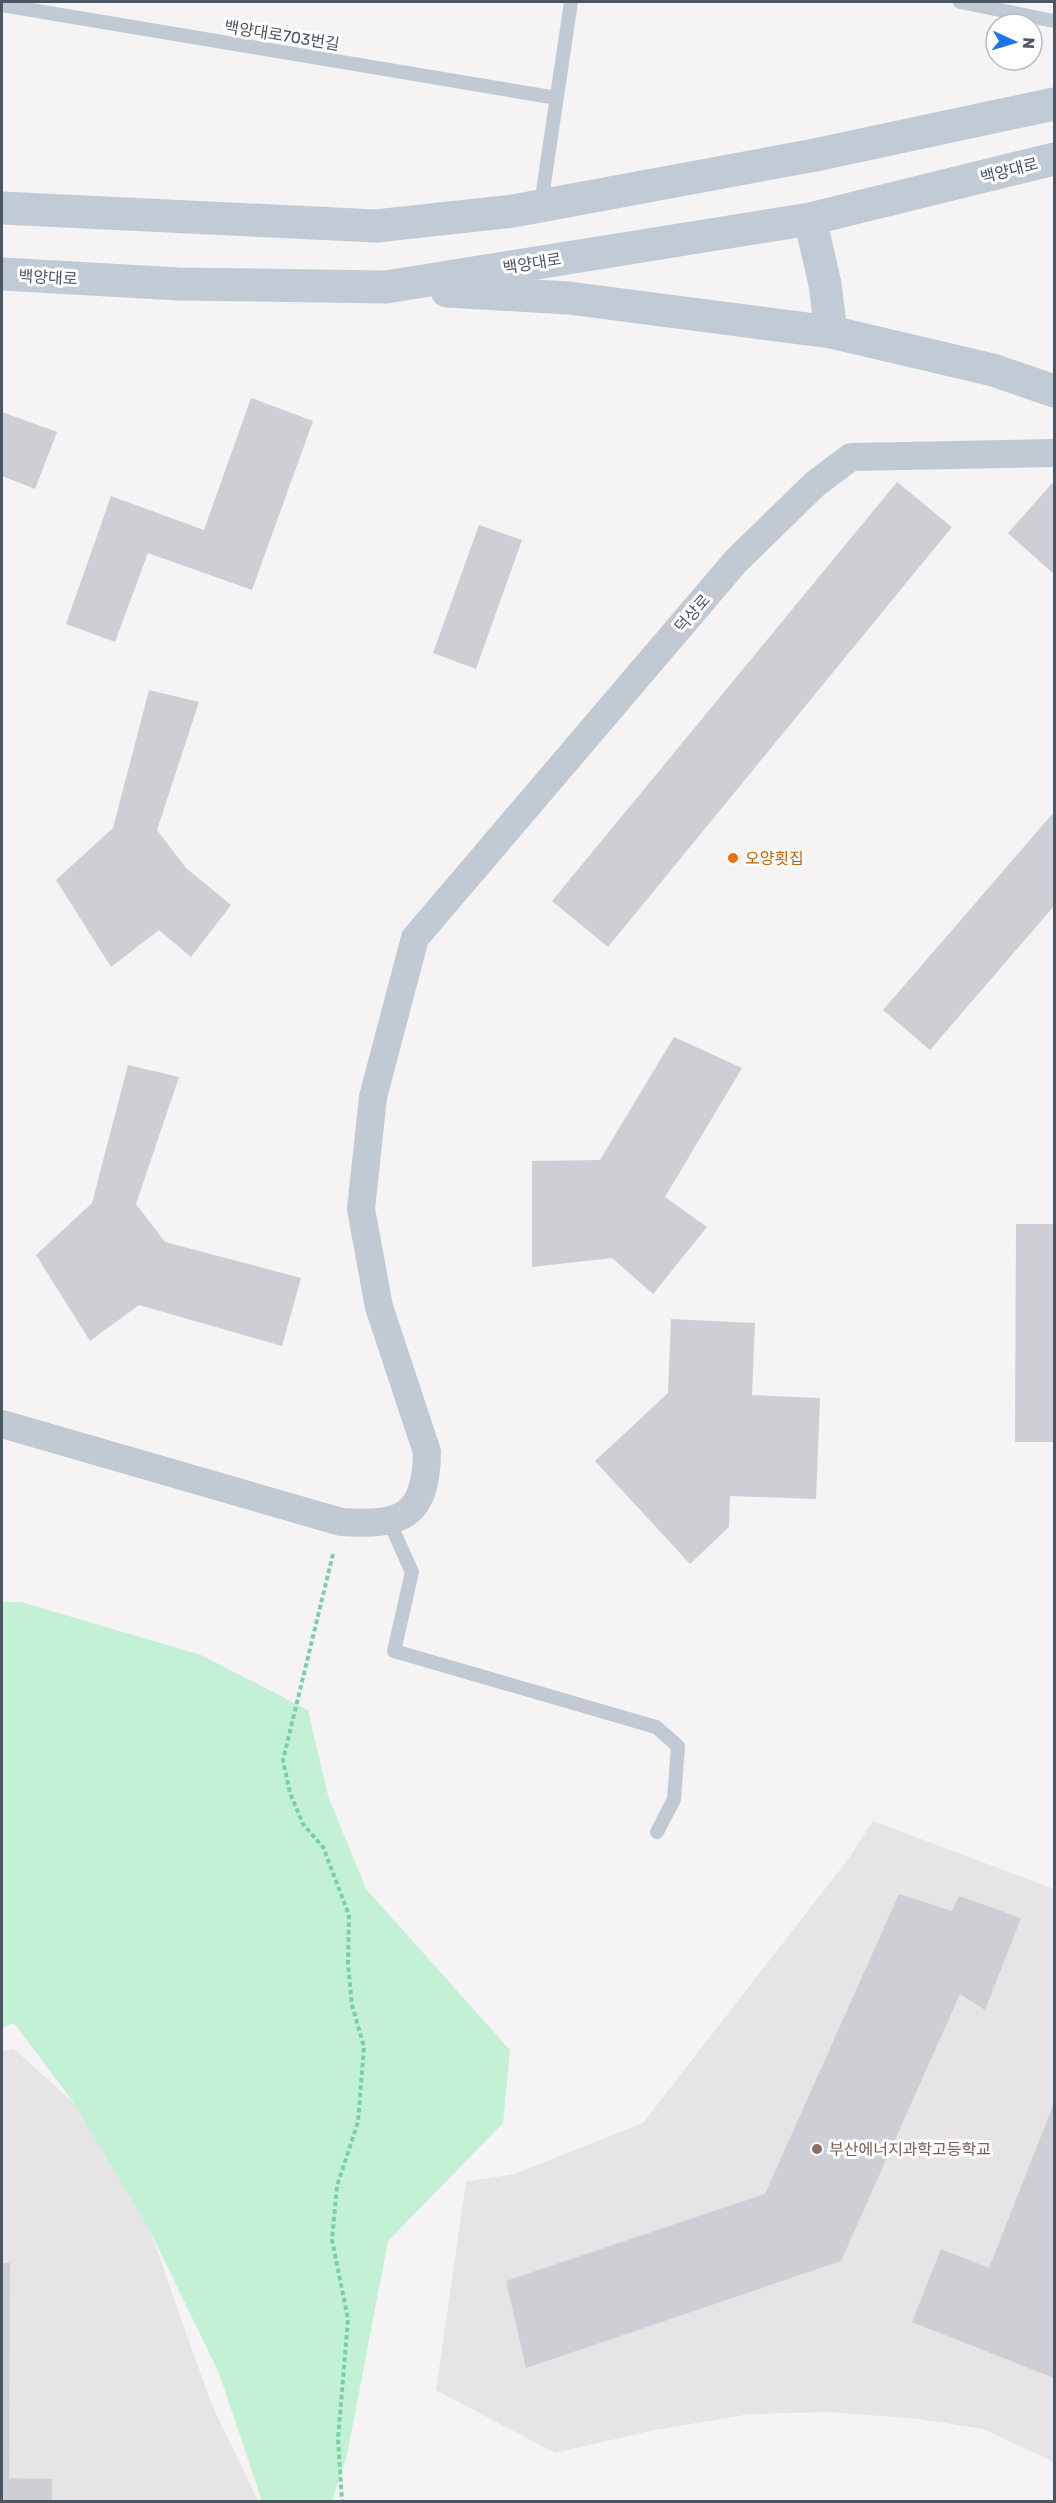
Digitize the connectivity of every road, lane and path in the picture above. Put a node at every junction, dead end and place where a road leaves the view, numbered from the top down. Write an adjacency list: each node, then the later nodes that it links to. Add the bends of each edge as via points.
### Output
1 (571, 2): 5 (lane)
2 (960, 2): 4 (lane)
3 (2, 5): 5 (lane, 백양대로703번길)
4 (1054, 21)
5 (557, 98): 8 (lane)
6 (1054, 104): 8 (main road, via 815,155)
7 (1054, 159): 10 (main road, 백양대로)
8 (541, 206): 9 (main road, via 376,226)
9 (2, 208)
10 (810, 219): 12 (main road, 백양대로); 13 (main road)
11 (2, 274): 12 (main road, 백양대로, via 179,284)
12 (386, 287): 13 (main road, via 569,298)
13 (831, 332): 14 (main road, via 993,370)
14 (1054, 391)
15 (1054, 453): 17 (street, 덕상로, via 851,458 815,484 736,561 415,938 373,1097 361,1209 379,1307 427,1452 426,1477 419,1499 410,1510)
16 (2, 1424): 18 (street)
17 (389, 1521): 18 (street); 19 (lane, via 412,1572 394,1651 656,1727 678,1746 674,1799)
18 (341, 1522): 20 (path, via 283,1760 290,1793 303,1824 323,1847 349,1915 352,2005 364,2047 358,2122 337,2186 332,2240 348,2319 338,2439)
19 (657, 1832)
20 (342, 2502)

